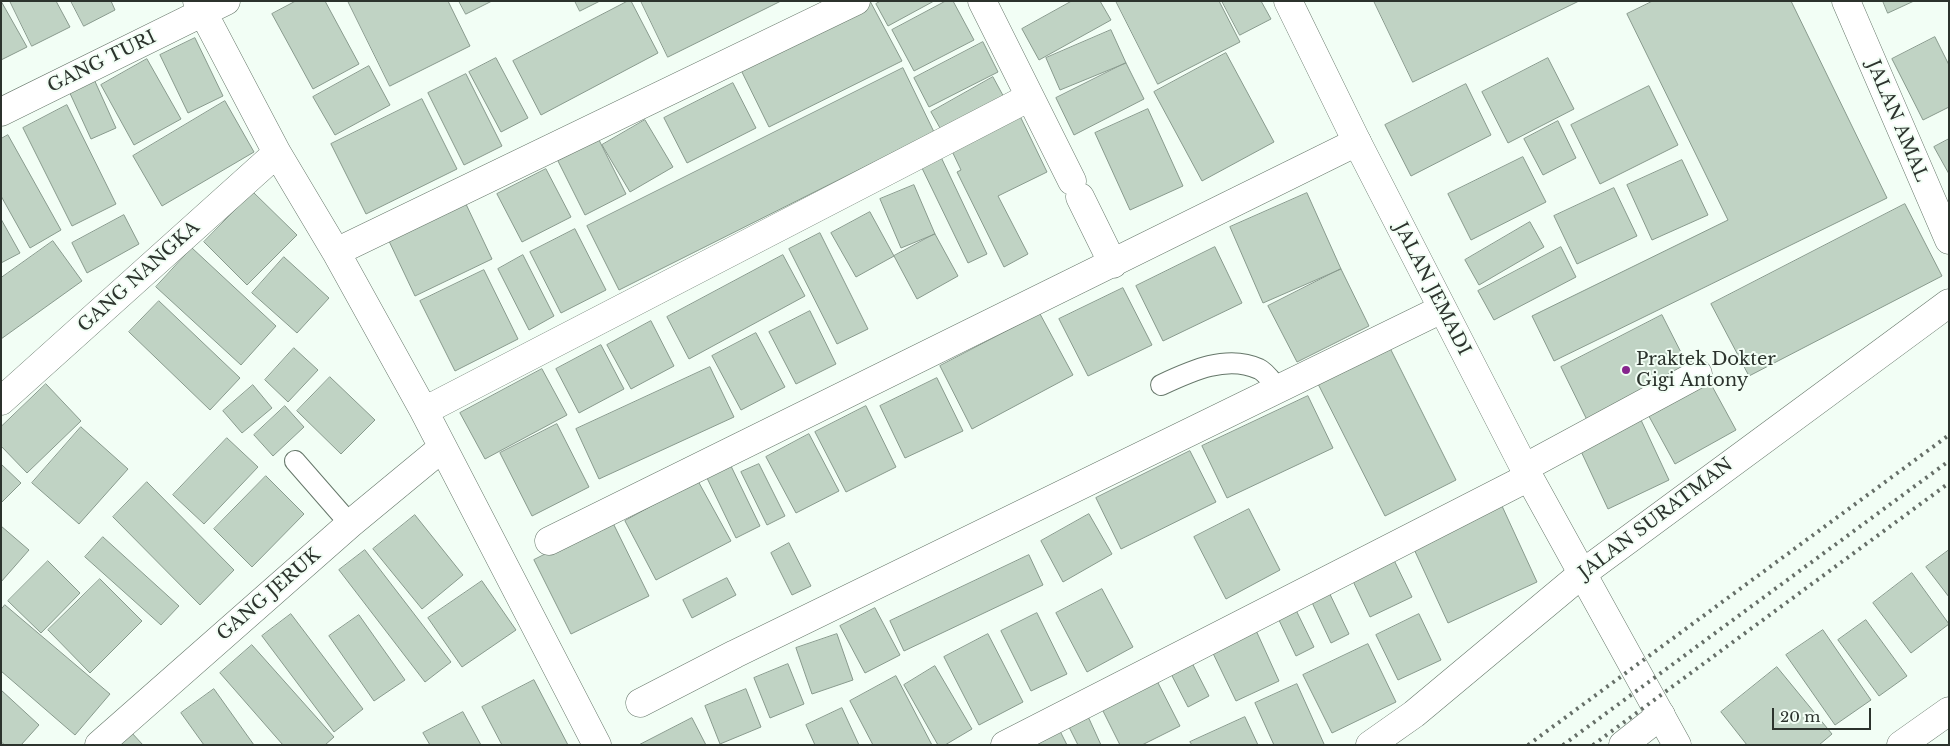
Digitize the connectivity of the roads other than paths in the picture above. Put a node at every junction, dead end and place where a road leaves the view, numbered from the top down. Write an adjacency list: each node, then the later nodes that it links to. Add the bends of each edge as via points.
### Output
1 (856, 1): 11 (street)
2 (982, 1): 6 (street)
3 (1288, 1): 8 (street, JALAN JEMADI)
4 (1846, 1): 10 (street, JALAN AMAL)
5 (209, 5): 7 (street, GANG TURI); 9 (street)
6 (1030, 97): 12 (street); 19 (street)
7 (1, 112)
8 (1357, 142): 12 (street); 14 (street, JALAN JEMADI)
9 (277, 153): 11 (street); 18 (street, GANG NANGKA)
10 (1949, 240)
11 (336, 252): 19 (street)
12 (1113, 264): 24 (street)
13 (1949, 303): 25 (street, JALAN SURATMAN)
14 (1442, 309): 17 (street); 22 (street, JALAN JEMADI)
15 (1698, 374): 22 (street)
16 (1161, 384): 17 (lane, via 1201,367 1239,363 1261,370)
17 (1278, 389): 26 (street)
18 (1, 401)
19 (424, 411): 20 (street)
20 (442, 448): 23 (street, GANG JERUK); 30 (street)
21 (294, 461): 23 (lane)
22 (1527, 473): 25 (street, JALAN JEMADI); 31 (street)
23 (350, 524): 29 (street, GANG JERUK)
24 (549, 541)
25 (1583, 573): 28 (street, JALAN JEMADI); 32 (street, JALAN SURATMAN, via 1414,714)
26 (640, 703)
27 (1949, 711): 35 (street)
28 (1661, 715): 33 (street); 34 (street, JALAN JEMADI)
29 (99, 745)
30 (597, 745)
31 (1005, 745)
32 (1370, 745)
33 (1623, 745)
34 (1677, 745)
35 (1900, 745)

